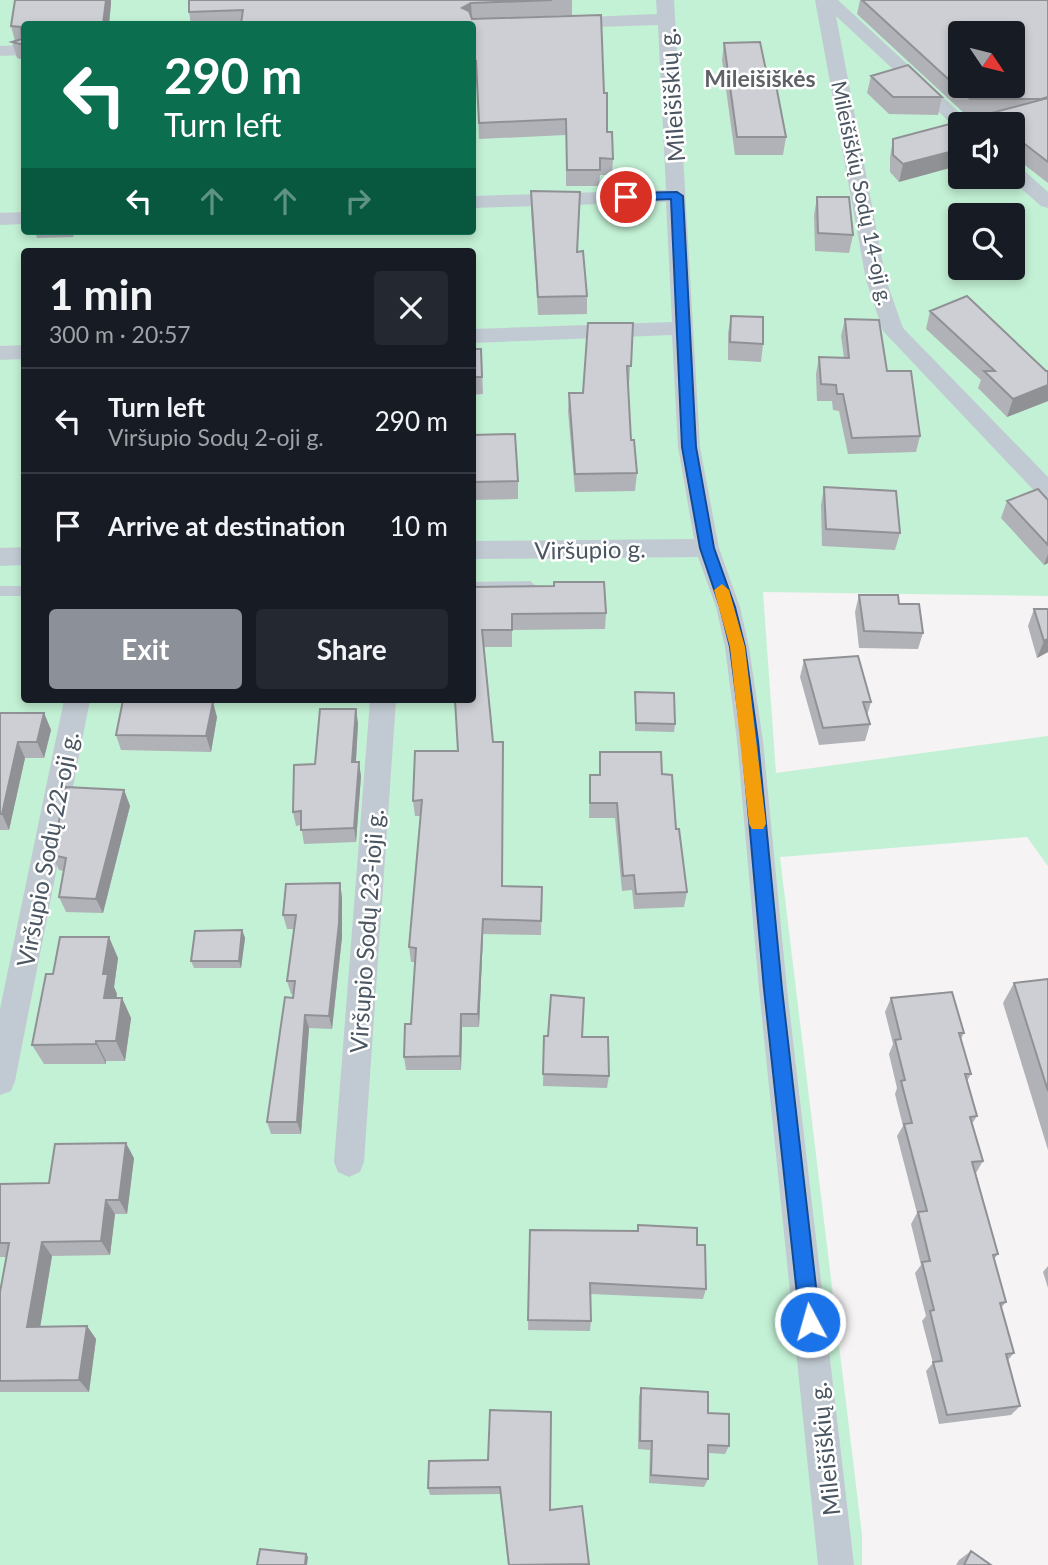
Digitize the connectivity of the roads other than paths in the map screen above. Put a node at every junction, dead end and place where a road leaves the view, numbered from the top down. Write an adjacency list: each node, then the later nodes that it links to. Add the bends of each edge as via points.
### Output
1 (826, 0): 6 (street); 17 (street, Mileišiškių Sodų 14-oji g., via 876,281 893,331)
2 (666, 10): 3 (street); 8 (street, Mileišiškių g.)
3 (542, 24)
4 (21, 50): 5 (street)
5 (0, 51)
6 (950, 112)
7 (1025, 182): 10 (street)
8 (677, 196): 9 (street); 13 (street, Mileišiškių g.)
9 (476, 202)
10 (1048, 202)
11 (21, 218): 12 (street)
12 (0, 219)
13 (681, 328): 14 (street); 18 (street, Mileišiškių g., via 689,447)
14 (476, 336)
15 (21, 352): 16 (street)
16 (0, 353)
17 (1048, 491)
18 (707, 548): 19 (street, Viršupio g.); 30 (street, Mileišiškių g., via 737,647 750,741)
19 (476, 550)
20 (21, 556): 21 (street)
21 (0, 557)
22 (530, 586): 23 (lane)
23 (476, 587)
24 (0, 591): 25 (lane)
25 (21, 591)
26 (76, 703): 28 (street, Viršupio Sodų 22-oji g.)
27 (383, 703): 29 (street, Viršupio Sodų 23-ioji g.)
28 (0, 1081)
29 (349, 1162)
30 (836, 1565)

